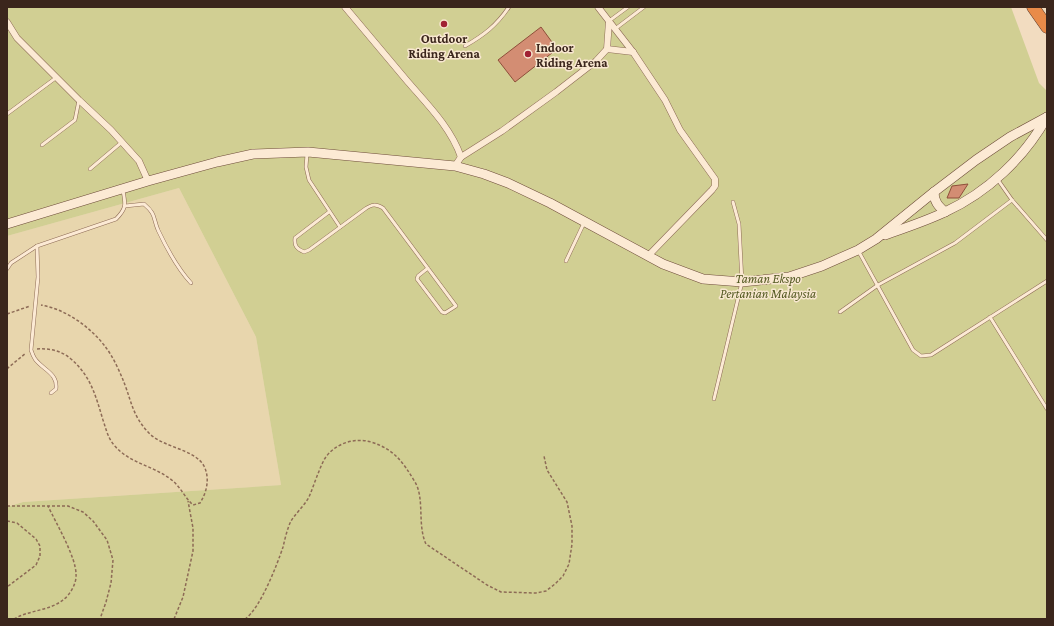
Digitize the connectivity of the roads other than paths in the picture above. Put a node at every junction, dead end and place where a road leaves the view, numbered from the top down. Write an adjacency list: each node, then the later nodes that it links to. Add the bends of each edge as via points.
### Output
1 (344, 7): 21 (street, via 426,102 450,134)
2 (509, 7): 11 (lane, via 488,32)
3 (598, 7): 7 (street)
4 (628, 7): 7 (lane)
5 (1033, 7): 9 (highway)
6 (641, 8): 10 (lane)
7 (609, 21): 10 (street); 12 (street)
8 (7, 22): 14 (street, via 17,38)
9 (1047, 27)
10 (615, 29): 13 (street)
11 (465, 46)
12 (607, 49): 13 (street); 21 (street, via 596,61 556,92)
13 (633, 52): 40 (street, via 665,100 680,130 715,179 712,190)
14 (57, 77): 15 (street); 16 (lane)
15 (79, 100): 18 (street); 19 (lane, via 75,120)
16 (7, 114)
17 (1047, 117): 24 (street, via 1036,136); 27 (street, via 997,146)
18 (122, 142): 23 (lane); 25 (street, via 138,161)
19 (42, 145)
20 (308, 152): 22 (street); 25 (street, via 253,154); 31 (lane, via 306,167 309,180)
21 (461, 157): 22 (street)
22 (455, 166): 33 (street, via 508,183)
23 (90, 169)
24 (997, 179): 28 (lane); 32 (street)
25 (148, 181): 26 (street)
26 (123, 189): 30 (lane); 34 (street)
27 (934, 192): 32 (street, via 934,198); 36 (street)
28 (1012, 200): 37 (lane); 47 (lane, via 955,243)
29 (733, 202): 45 (lane, via 739,224)
30 (125, 206): 38 (lane, via 116,219); 46 (lane, via 144,204 153,212 170,253)
31 (330, 212): 35 (lane); 35 (lane, via 295,238 296,247 304,252 309,250)
32 (945, 212): 36 (street)
33 (584, 222): 40 (street); 41 (lane)
34 (7, 224)
35 (340, 227): 42 (lane, via 370,205 377,205 383,208)
36 (876, 239): 39 (street)
37 (1047, 240)
38 (37, 246): 43 (lane, via 11,263); 50 (lane, via 38,277 31,350 34,358 54,376 56,389)
39 (858, 250): 45 (street, via 789,277); 47 (lane)
40 (648, 256): 45 (street, via 703,279)
41 (566, 261)
42 (428, 268): 42 (lane, via 456,306 444,313 417,277)
43 (7, 269)
44 (1047, 281): 49 (lane)
45 (742, 282): 51 (lane)
46 (191, 283)
47 (878, 285): 48 (lane); 49 (lane, via 913,350 921,356 931,355)
48 (840, 312)
49 (990, 317): 52 (lane)
50 (51, 393)
51 (714, 399)
52 (1047, 409)

